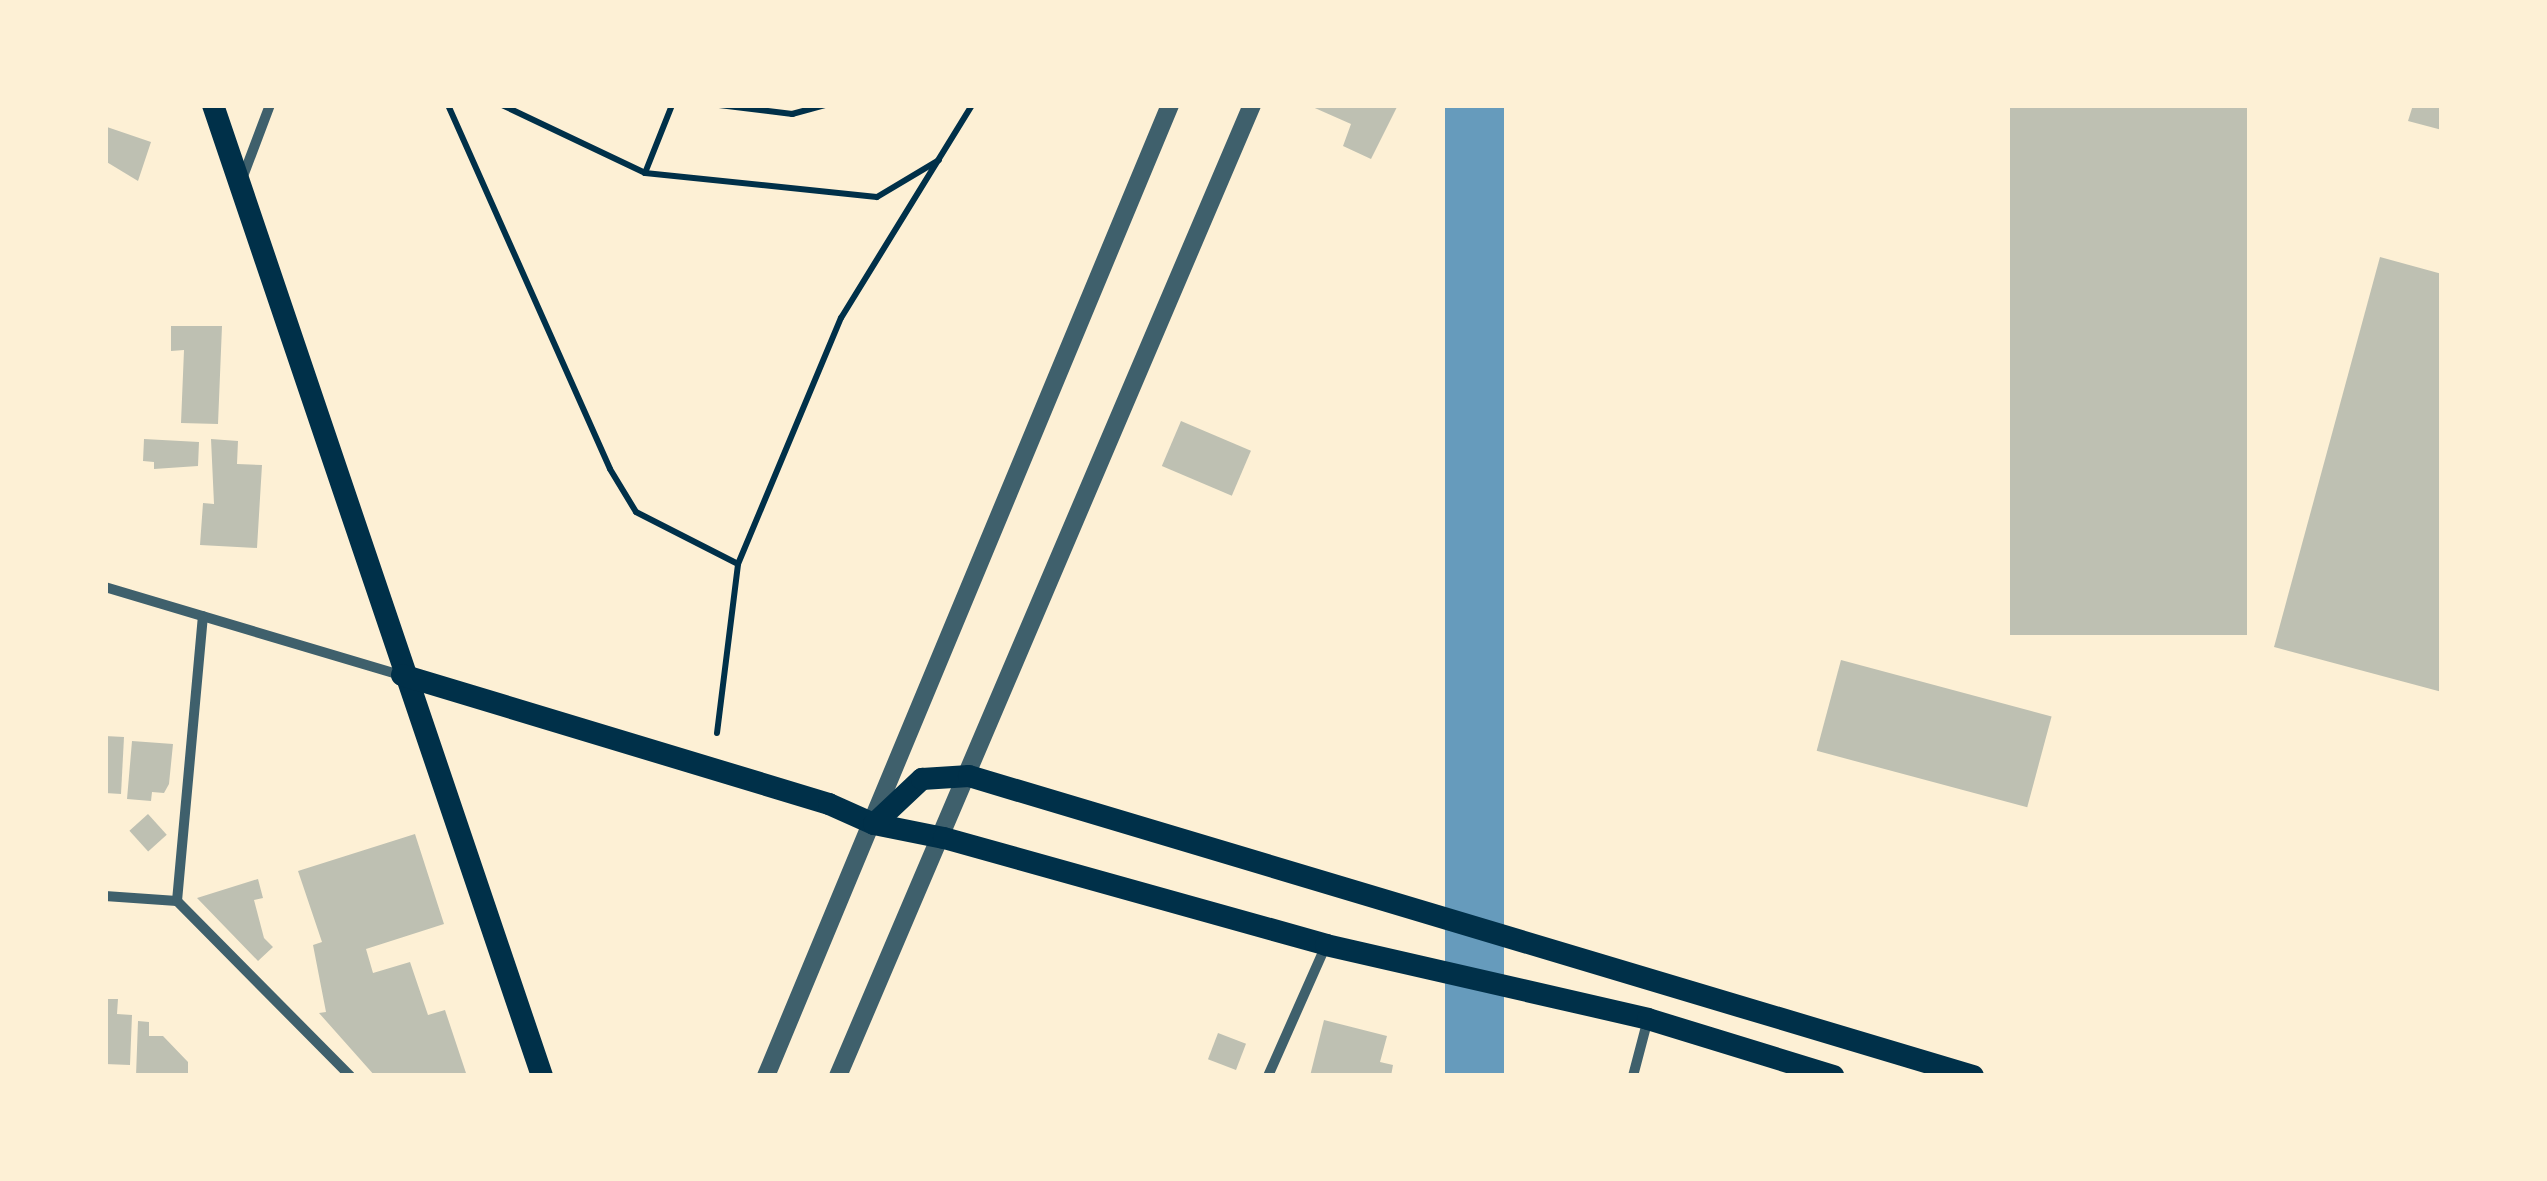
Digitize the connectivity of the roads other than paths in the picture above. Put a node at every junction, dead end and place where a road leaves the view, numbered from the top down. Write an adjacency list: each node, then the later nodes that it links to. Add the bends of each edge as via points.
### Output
1 (212, 105): 5 (highway)
2 (270, 105): 5 (street)
3 (1170, 105): 10 (street)
4 (1252, 105): 9 (street)
5 (240, 184): 8 (highway)
6 (105, 587): 7 (street)
7 (202, 616): 8 (street); 13 (street)
8 (402, 676): 10 (highway, via 813,799); 17 (highway)
9 (970, 776): 10 (highway, via 922,778); 11 (street); 23 (highway)
10 (874, 824): 11 (highway); 18 (street)
11 (944, 838): 14 (highway); 19 (street)
12 (105, 896): 13 (street)
13 (177, 901): 16 (street)
14 (1326, 945): 15 (highway); 20 (street)
15 (1648, 1019): 21 (street); 22 (highway)
16 (350, 1076)
17 (542, 1076)
18 (766, 1076)
19 (838, 1076)
20 (1268, 1076)
21 (1632, 1076)
22 (1833, 1076)
23 (1973, 1076)

